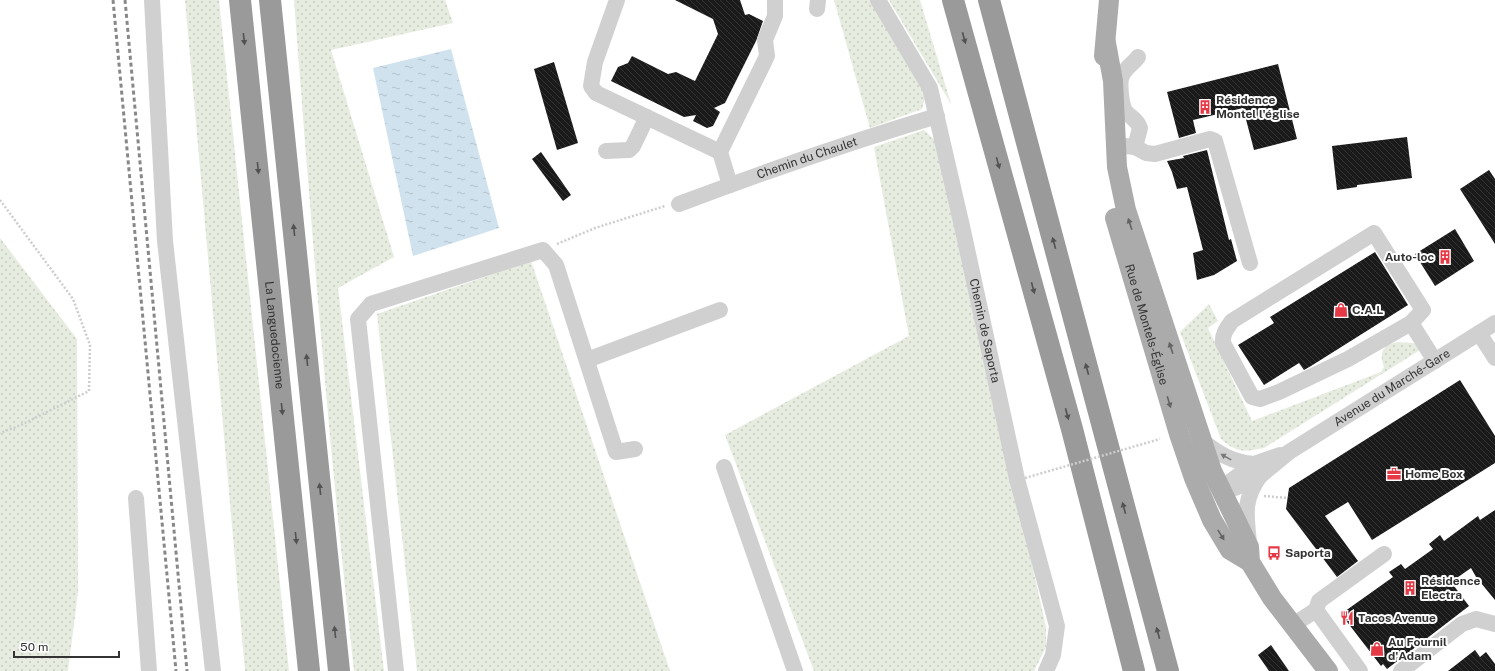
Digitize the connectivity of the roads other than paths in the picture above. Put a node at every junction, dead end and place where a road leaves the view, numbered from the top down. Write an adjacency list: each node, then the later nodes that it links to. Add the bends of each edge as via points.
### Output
1 (152, 0): 40 (street, via 165,241)
2 (240, 0): 41 (highway, La Languedocienne, one-way to 41)
3 (270, 0): 42 (highway, one-way to 3)
4 (617, 0): 11 (street, via 596,62 591,86 596,93)
5 (775, 0): 16 (street, via 775,16 765,40 767,56)
6 (878, 0): 12 (street, Chemin de Saporta, via 930,88)
7 (953, 0): 46 (highway, one-way to 46, via 1072,429)
8 (989, 0): 47 (highway, one-way to 8)
9 (1109, 0): 13 (main road, Rue de Montels-Église, via 1100,82 1100,123)
10 (1138, 57): 14 (street, via 1121,77 1122,106 1140,128)
11 (647, 116): 15 (street, via 629,150); 16 (street)
12 (936, 116): 17 (street, Chemin du Chaulet); 45 (street, Chemin de Saporta, via 1017,479 1058,626 1053,655)
13 (1109, 145): 14 (street); 27 (main road, Rue de Montels-Église, one-way to 13, via 1126,210 1117,167); 33 (main road, Rue de Montels-Église, one-way to 33, via 1106,176 1114,215 1179,434)
14 (1135, 147): 19 (street, via 1146,153 1155,154 1210,139 1215,141)
15 (606, 151)
16 (720, 152): 17 (street)
17 (730, 185): 18 (street, Chemin du Chaulet)
18 (679, 204)
19 (1250, 263)
20 (720, 310): 25 (street)
21 (1411, 323): 21 (street, via 1348,359 1260,399 1252,397 1222,337 1232,321 1374,233 1423,310); 26 (street)
22 (1495, 323): 23 (street, Avenue du Marché-Gare)
23 (1479, 333): 24 (street); 26 (street, Avenue du Marché-Gare)
24 (1495, 358)
25 (587, 360): 28 (street, via 616,452); 43 (street, via 556,265 544,250 371,304 358,319)
26 (1435, 361): 30 (street, Avenue du Marché-Gare)
27 (1202, 441): 30 (street, Avenue du Marché-Gare, one-way to 27, via 1230,460); 31 (main road, Rue de Montels-Église)
28 (635, 449)
29 (724, 467): 44 (street)
30 (1257, 470): 31 (street, Avenue du Marché-Gare, via 1231,481); 35 (street, via 1246,508)
31 (1221, 491): 33 (main road); 35 (main road, Rue de Montels-Église)
32 (136, 498): 39 (street)
33 (1203, 500): 35 (main road, Rue de Montels-Église, one-way to 35, via 1230,550)
34 (1384, 554): 36 (street, via 1319,601)
35 (1250, 555): 38 (main road, Rue de Montels-Église, via 1272,598)
36 (1316, 610): 38 (street); 49 (street)
37 (1495, 624): 50 (street, via 1476,620 1462,624)
38 (1293, 626): 48 (main road, Rue de Montels-Église)
39 (149, 671)
40 (213, 671)
41 (309, 671)
42 (339, 671)
43 (396, 671)
44 (795, 671)
45 (1046, 671)
46 (1134, 671)
47 (1168, 671)
48 (1328, 671)
49 (1360, 671)
50 (1401, 671)

